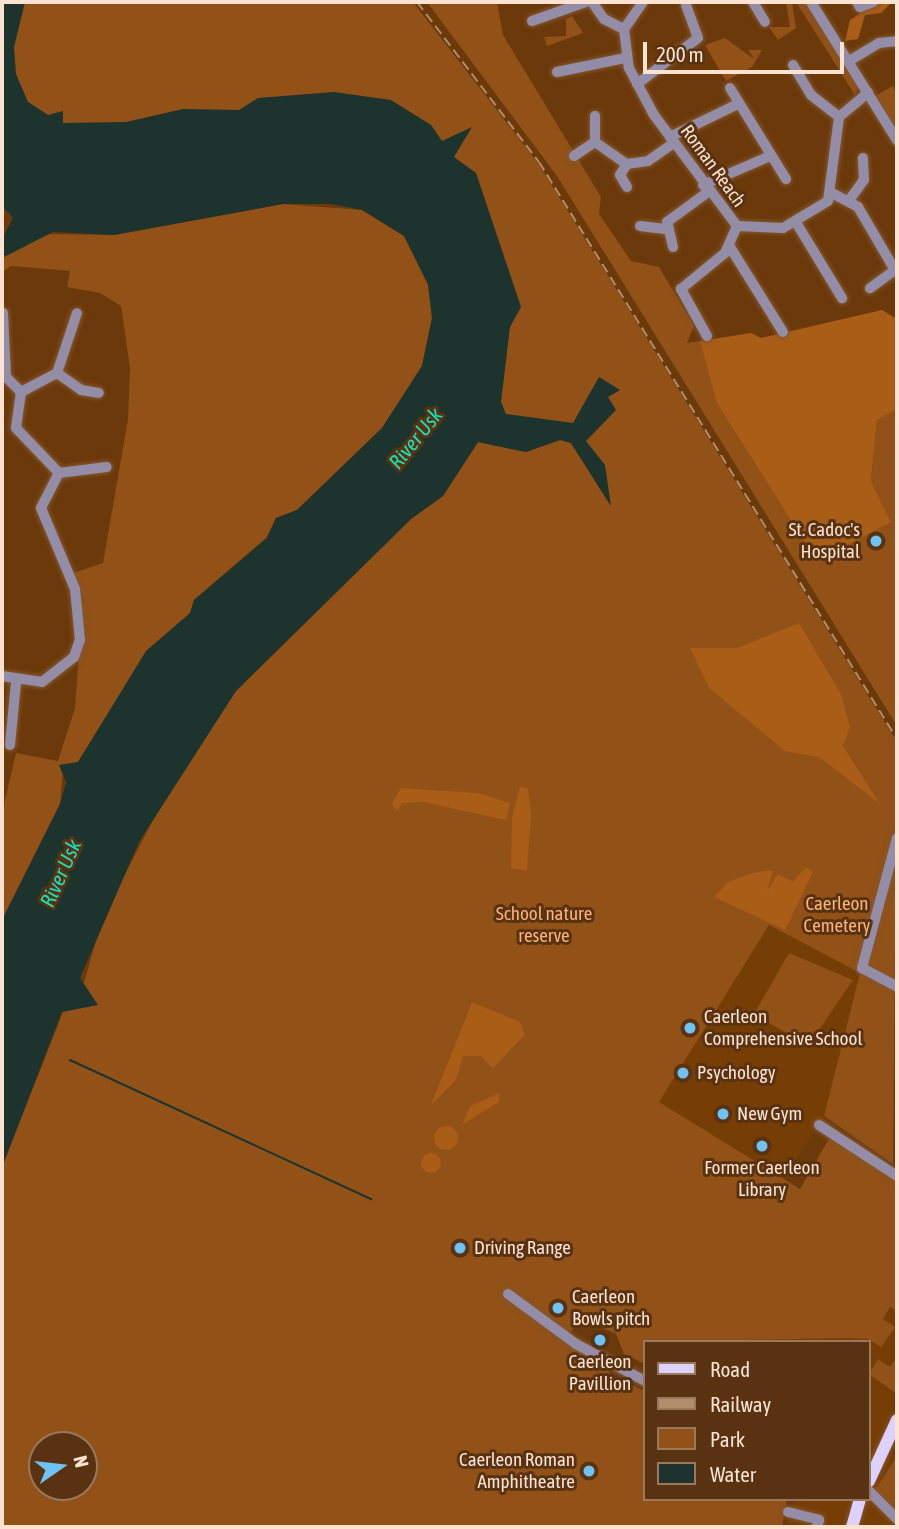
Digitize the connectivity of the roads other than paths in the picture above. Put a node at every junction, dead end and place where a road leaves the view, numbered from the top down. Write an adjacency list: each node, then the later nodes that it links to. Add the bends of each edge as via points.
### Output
1 (586, 2): 9 (street)
2 (592, 2): 11 (street, via 604,19)
3 (643, 2): 11 (street)
4 (752, 2): 10 (street)
5 (811, 2): 14 (street)
6 (873, 2): 8 (street)
7 (686, 5): 17 (street, via 698,38)
8 (859, 5)
9 (532, 21)
10 (765, 22)
11 (624, 29): 13 (street, Roman Reach)
12 (897, 41): 14 (street, via 879,43)
13 (625, 58): 16 (street); 17 (street, Roman Reach)
14 (849, 61): 19 (street)
15 (793, 65): 22 (street, via 811,95)
16 (557, 72)
17 (637, 84): 23 (street, Roman Reach)
18 (730, 88): 20 (street)
19 (868, 93): 22 (street); 24 (street)
20 (738, 104): 23 (street); 27 (street)
21 (595, 116): 25 (street)
22 (839, 117): 33 (street)
23 (672, 140): 29 (street, via 648,161); 32 (street, Roman Reach)
24 (897, 140)
25 (595, 142): 26 (street); 29 (street)
26 (575, 156)
27 (768, 157): 30 (street); 32 (street)
28 (863, 158): 34 (street, via 864,180)
29 (627, 164): 31 (street, via 620,175)
30 (786, 179)
31 (627, 187)
32 (706, 188): 37 (street, Roman Reach); 38 (street, via 671,215)
33 (830, 192): 34 (street); 35 (street, Roman Reach, via 828,201)
34 (850, 200): 41 (street)
35 (797, 224): 37 (street, Roman Reach, via 758,231); 43 (street)
36 (640, 226): 38 (street)
37 (737, 226): 40 (street)
38 (666, 229): 39 (street)
39 (673, 247)
40 (730, 247): 46 (street); 47 (street, via 681,289)
41 (896, 270): 42 (street)
42 (870, 288)
43 (842, 298)
44 (3, 313): 49 (street, via 6,377)
45 (77, 313): 48 (street)
46 (783, 332)
47 (707, 336)
48 (57, 373): 49 (street); 50 (street, via 83,396)
49 (21, 392): 52 (street, via 16,428)
50 (99, 393)
51 (107, 467): 52 (street)
52 (59, 472): 54 (street, via 47,490 42,516 80,613 79,640 61,672 42,682)
53 (2, 676): 54 (street)
54 (16, 683): 55 (street)
55 (10, 745)
56 (897, 838): 57 (street, via 862,968)
57 (897, 987)
58 (819, 1125): 59 (street)
59 (896, 1171)
60 (508, 1294): 61 (street, via 576,1343)
61 (643, 1380)
62 (897, 1420): 63 (main road)
63 (871, 1480)
64 (871, 1483): 67 (street)
65 (859, 1501): 69 (main road)
66 (788, 1512): 68 (street, via 819,1520)
67 (897, 1519)
68 (817, 1527)
69 (852, 1527)

